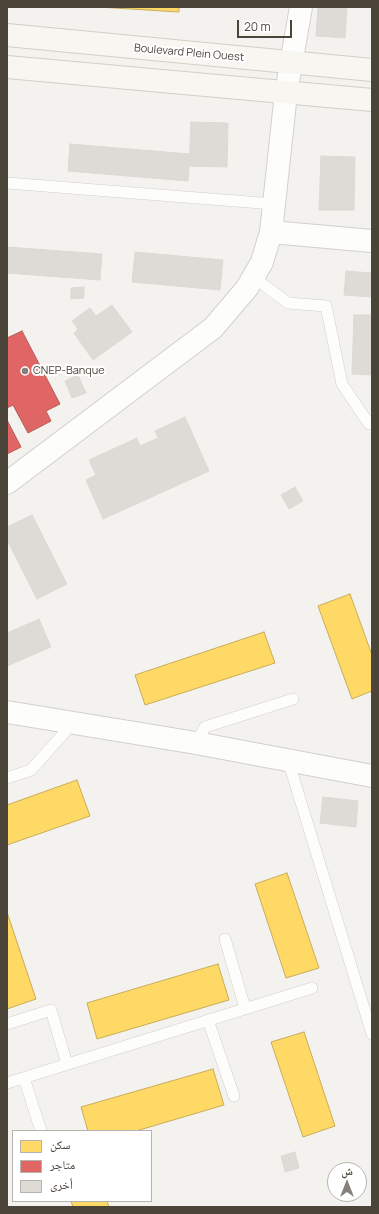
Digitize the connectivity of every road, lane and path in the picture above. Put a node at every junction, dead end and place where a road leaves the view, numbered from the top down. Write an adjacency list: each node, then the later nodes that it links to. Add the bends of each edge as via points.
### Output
1 (301, 7): 3 (street)
2 (7, 35): 3 (main road, Boulevard Plein Ouest)
3 (292, 63): 5 (main road, Boulevard Plein Ouest); 6 (street)
4 (7, 67): 6 (main road)
5 (372, 70)
6 (286, 92): 7 (main road); 9 (street)
7 (372, 100)
8 (7, 183): 9 (lane)
9 (274, 204): 10 (street)
10 (271, 232): 11 (street); 12 (street, via 262,262)
11 (372, 241)
12 (253, 277): 13 (lane, via 288,303 326,306 342,384); 14 (street, via 240,298 214,328)
13 (369, 424)
14 (7, 483)
15 (293, 699): 18 (lane, via 205,727)
16 (7, 712): 17 (street)
17 (73, 723): 18 (street); 21 (lane, via 31,770)
18 (196, 743): 19 (street)
19 (288, 760): 20 (street); 27 (lane)
20 (372, 776)
21 (7, 778)
22 (225, 939): 24 (lane)
23 (312, 988): 24 (lane)
24 (245, 1008): 25 (lane)
25 (208, 1020): 28 (lane); 31 (lane)
26 (7, 1024): 28 (lane, via 51,1010)
27 (372, 1034)
28 (67, 1064): 29 (lane)
29 (24, 1078): 30 (lane); 32 (lane)
30 (7, 1083)
31 (234, 1096)
32 (41, 1130)

